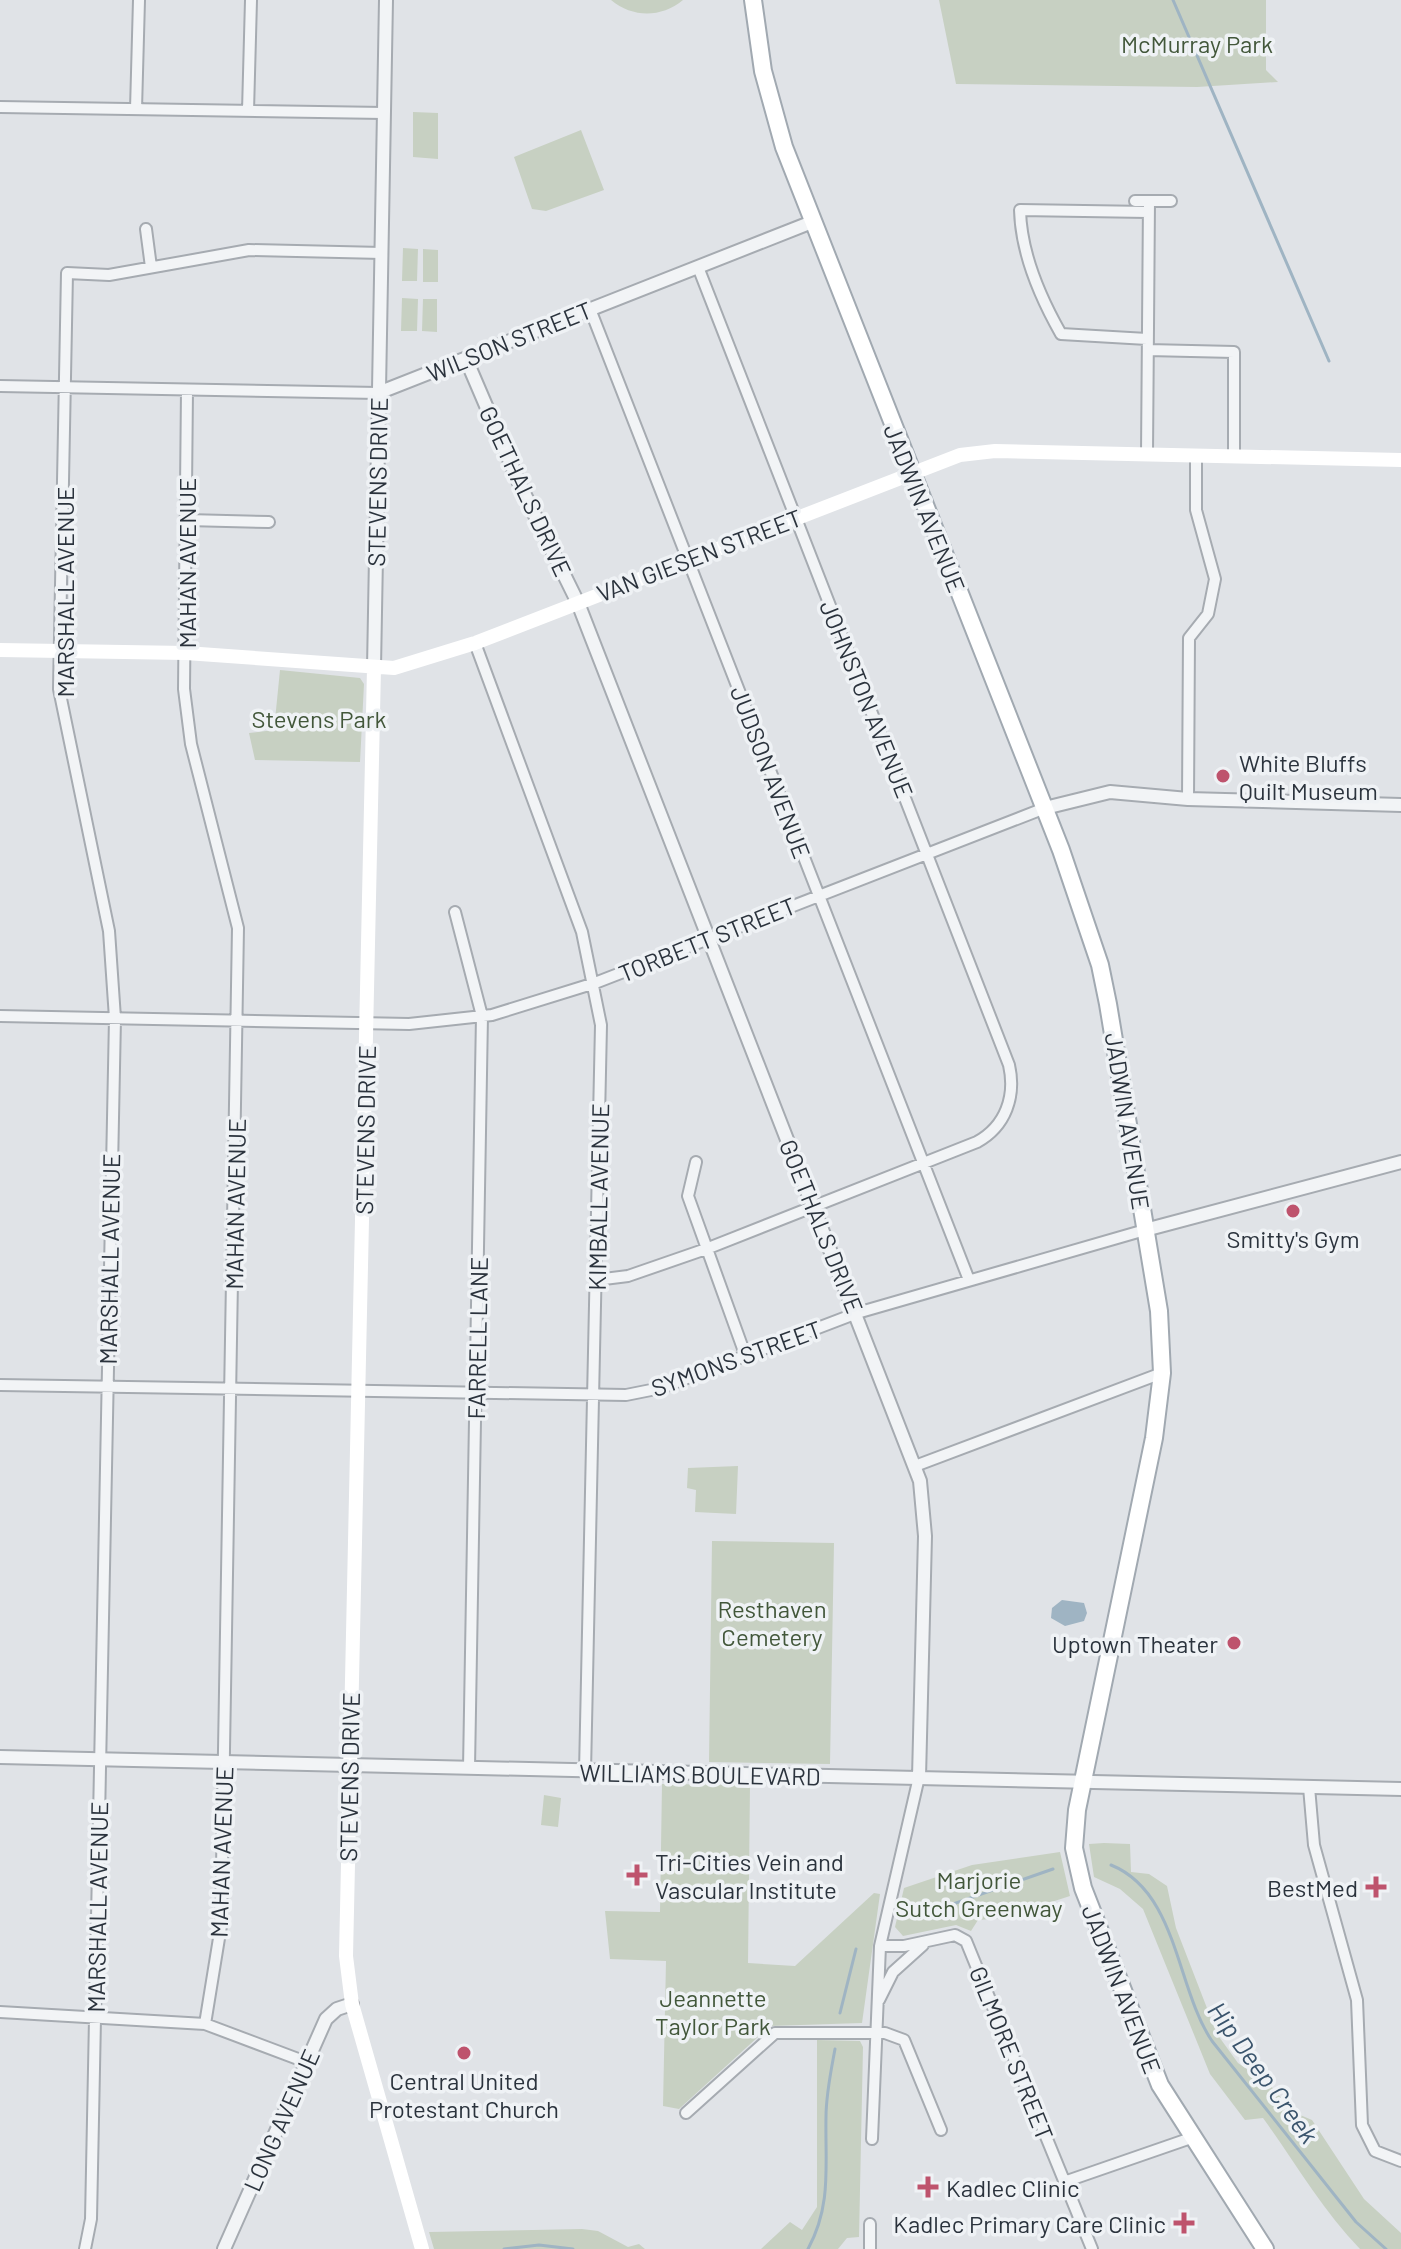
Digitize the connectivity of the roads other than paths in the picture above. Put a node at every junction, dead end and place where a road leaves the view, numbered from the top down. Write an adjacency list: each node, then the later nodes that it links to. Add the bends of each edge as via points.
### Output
1 (139, 0): 6 (street)
2 (251, 0): 7 (street)
3 (386, 0): 8 (street, STEVENS DRIVE)
4 (753, 0): 12 (main road, JADWIN AVENUE, via 772,110)
5 (0, 107): 6 (street)
6 (136, 109): 7 (street)
7 (248, 111): 8 (street)
8 (384, 113): 14 (street, STEVENS DRIVE)
9 (1135, 201): 11 (street)
10 (1171, 201): 11 (street)
11 (1149, 207): 18 (street); 18 (street, via 1020,210 1021,235 1045,306 1061,334)
12 (812, 222): 16 (street, WILSON STREET); 28 (main road, JADWIN AVENUE)
13 (146, 229): 15 (street)
14 (382, 253): 15 (street, via 249,250); 23 (street, STEVENS DRIVE)
15 (151, 267): 21 (street, MARSHALL AVENUE, via 109,275 67,273)
16 (698, 267): 17 (street, WILSON STREET); 29 (street, JOHNSTON AVENUE)
17 (590, 309): 19 (street, WILSON STREET); 32 (street, JUDSON AVENUE)
18 (1148, 344): 24 (street); 26 (street, via 1234,352)
19 (466, 359): 23 (street, WILSON STREET); 33 (street, GOETHALS DRIVE)
20 (0, 386): 21 (street, WILSON STREET)
21 (66, 387): 22 (street, WILSON STREET); 36 (street, MARSHALL AVENUE)
22 (187, 390): 23 (street, WILSON STREET); 30 (street, MAHAN AVENUE)
23 (378, 393): 38 (street, STEVENS DRIVE)
24 (1147, 454): 25 (main road, VAN GIESEN STREET); 28 (main road, VAN GIESEN STREET, via 983,452)
25 (1196, 456): 26 (main road, VAN GIESEN STREET); 39 (street, via 1196,510 1215,579 1208,614 1189,638)
26 (1234, 456): 27 (main road, VAN GIESEN STREET)
27 (1401, 460)
28 (910, 472): 29 (main road, VAN GIESEN STREET); 41 (main road, JADWIN AVENUE)
29 (795, 517): 32 (main road, VAN GIESEN STREET); 42 (street, JOHNSTON AVENUE)
30 (187, 520): 31 (street); 37 (street, MAHAN AVENUE)
31 (269, 522)
32 (687, 559): 33 (main road, VAN GIESEN STREET); 43 (street, JUDSON AVENUE)
33 (578, 603): 34 (main road, VAN GIESEN STREET); 45 (street, GOETHALS DRIVE)
34 (475, 643): 38 (main road, VAN GIESEN STREET, via 408,666); 46 (street, KIMBALL AVENUE, via 582,932)
35 (0, 650): 36 (main road, VAN GIESEN STREET)
36 (61, 651): 37 (main road, VAN GIESEN STREET); 49 (street, MARSHALL AVENUE, via 59,689 109,931)
37 (186, 653): 38 (main road, VAN GIESEN STREET); 50 (street, MAHAN AVENUE, via 191,744 238,928)
38 (374, 668): 51 (main road, STEVENS DRIVE)
39 (1188, 799): 40 (street, TORBETT STREET); 41 (street, TORBETT STREET, via 1097,793)
40 (1401, 805)
41 (1045, 808): 42 (street, TORBETT STREET); 56 (main road, JADWIN AVENUE, via 1104,985)
42 (928, 855): 43 (street, TORBETT STREET); 53 (street, JOHNSTON AVENUE, via 1011,1073 1009,1105 992,1132)
43 (818, 895): 45 (street, TORBETT STREET); 53 (street, JUDSON AVENUE)
44 (455, 912): 48 (street, FARRELL LANE)
45 (710, 938): 46 (street, TORBETT STREET); 55 (street, GOETHALS DRIVE)
46 (595, 983): 48 (street, TORBETT STREET); 58 (street, KIMBALL AVENUE, via 601,1025)
47 (0, 1016): 49 (street, TORBETT STREET)
48 (482, 1016): 51 (street, TORBETT STREET); 67 (street, FARRELL LANE)
49 (115, 1018): 50 (street, TORBETT STREET); 64 (street, MARSHALL AVENUE)
50 (239, 1021): 51 (street, TORBETT STREET); 65 (street, MAHAN AVENUE)
51 (367, 1023): 66 (main road, STEVENS DRIVE)
52 (696, 1162): 57 (street, via 688,1196)
53 (922, 1162): 55 (street); 59 (street, JUDSON AVENUE)
54 (1401, 1162): 56 (street, SYMONS STREET)
55 (814, 1207): 57 (street); 60 (street, GOETHALS DRIVE)
56 (1145, 1230): 59 (street, SYMONS STREET); 62 (main road, JADWIN AVENUE, via 1159,1311)
57 (706, 1249): 58 (street, via 628,1276); 61 (street)
58 (596, 1280): 68 (street, KIMBALL AVENUE)
59 (969, 1280): 60 (street, SYMONS STREET)
60 (857, 1313): 61 (street, SYMONS STREET); 69 (street, GOETHALS DRIVE)
61 (746, 1357): 68 (street, SYMONS STREET, via 661,1388)
62 (1162, 1373): 69 (street); 77 (main road, JADWIN AVENUE, via 1154,1438)
63 (0, 1385): 64 (street, SYMONS STREET)
64 (106, 1387): 65 (street, SYMONS STREET); 71 (street, MARSHALL AVENUE)
65 (232, 1390): 66 (street, SYMONS STREET); 72 (street, MAHAN AVENUE)
66 (359, 1393): 67 (street, SYMONS STREET); 73 (main road, STEVENS DRIVE)
67 (476, 1394): 68 (street, SYMONS STREET); 74 (street, FARRELL LANE)
68 (593, 1396): 75 (street, KIMBALL AVENUE)
69 (915, 1466): 76 (street, GOETHALS DRIVE, via 925,1526)
70 (0, 1757): 71 (street, WILLIAMS BOULEVARD)
71 (98, 1759): 72 (street, WILLIAMS BOULEVARD); 84 (street, MARSHALL AVENUE)
72 (224, 1762): 73 (street, WILLIAMS BOULEVARD); 86 (street, MAHAN AVENUE, via 221,1926)
73 (349, 1765): 74 (street, WILLIAMS BOULEVARD); 82 (main road, STEVENS DRIVE, via 346,1956)
74 (469, 1768): 75 (street, WILLIAMS BOULEVARD)
75 (585, 1772): 76 (street, WILLIAMS BOULEVARD)
76 (919, 1777): 77 (street, WILLIAMS BOULEVARD); 81 (street, GOETHALS DRIVE)
77 (1081, 1781): 78 (street, WILLIAMS BOULEVARD); 91 (main road, JADWIN AVENUE, via 1074,1848 1083,1888 1148,2061)
78 (1309, 1787): 79 (street, WILLIAMS BOULEVARD); 93 (street, via 1314,1845 1357,2000 1362,2125 1375,2151)
79 (1401, 1789)
80 (936, 1939): 81 (street, GILMORE STREET); 85 (street, via 893,1972); 94 (street, GILMORE STREET, via 959,1935 968,1943)
81 (880, 1946): 85 (street, GOETHALS DRIVE)
82 (352, 2004): 88 (street, LONG AVENUE, via 329,2014); 98 (main road, STEVENS DRIVE)
83 (0, 2012): 84 (street)
84 (95, 2016): 86 (street); 96 (street, MARSHALL AVENUE, via 91,2219)
85 (874, 2019): 87 (street, GOETHALS DRIVE)
86 (205, 2024): 88 (street)
87 (874, 2032): 89 (street, via 775,2033); 90 (street, via 904,2040); 92 (street, GOETHALS DRIVE)
88 (306, 2062): 97 (street, LONG AVENUE)
89 (686, 2113)
90 (941, 2130)
91 (1191, 2138): 94 (street); 101 (main road, JADWIN AVENUE)
92 (872, 2139)
93 (1401, 2161)
94 (1064, 2182): 100 (street, GILMORE STREET)
95 (870, 2224): 99 (street)
96 (85, 2249)
97 (224, 2249)
98 (422, 2249)
99 (870, 2249)
100 (1092, 2249)
101 (1265, 2249)

